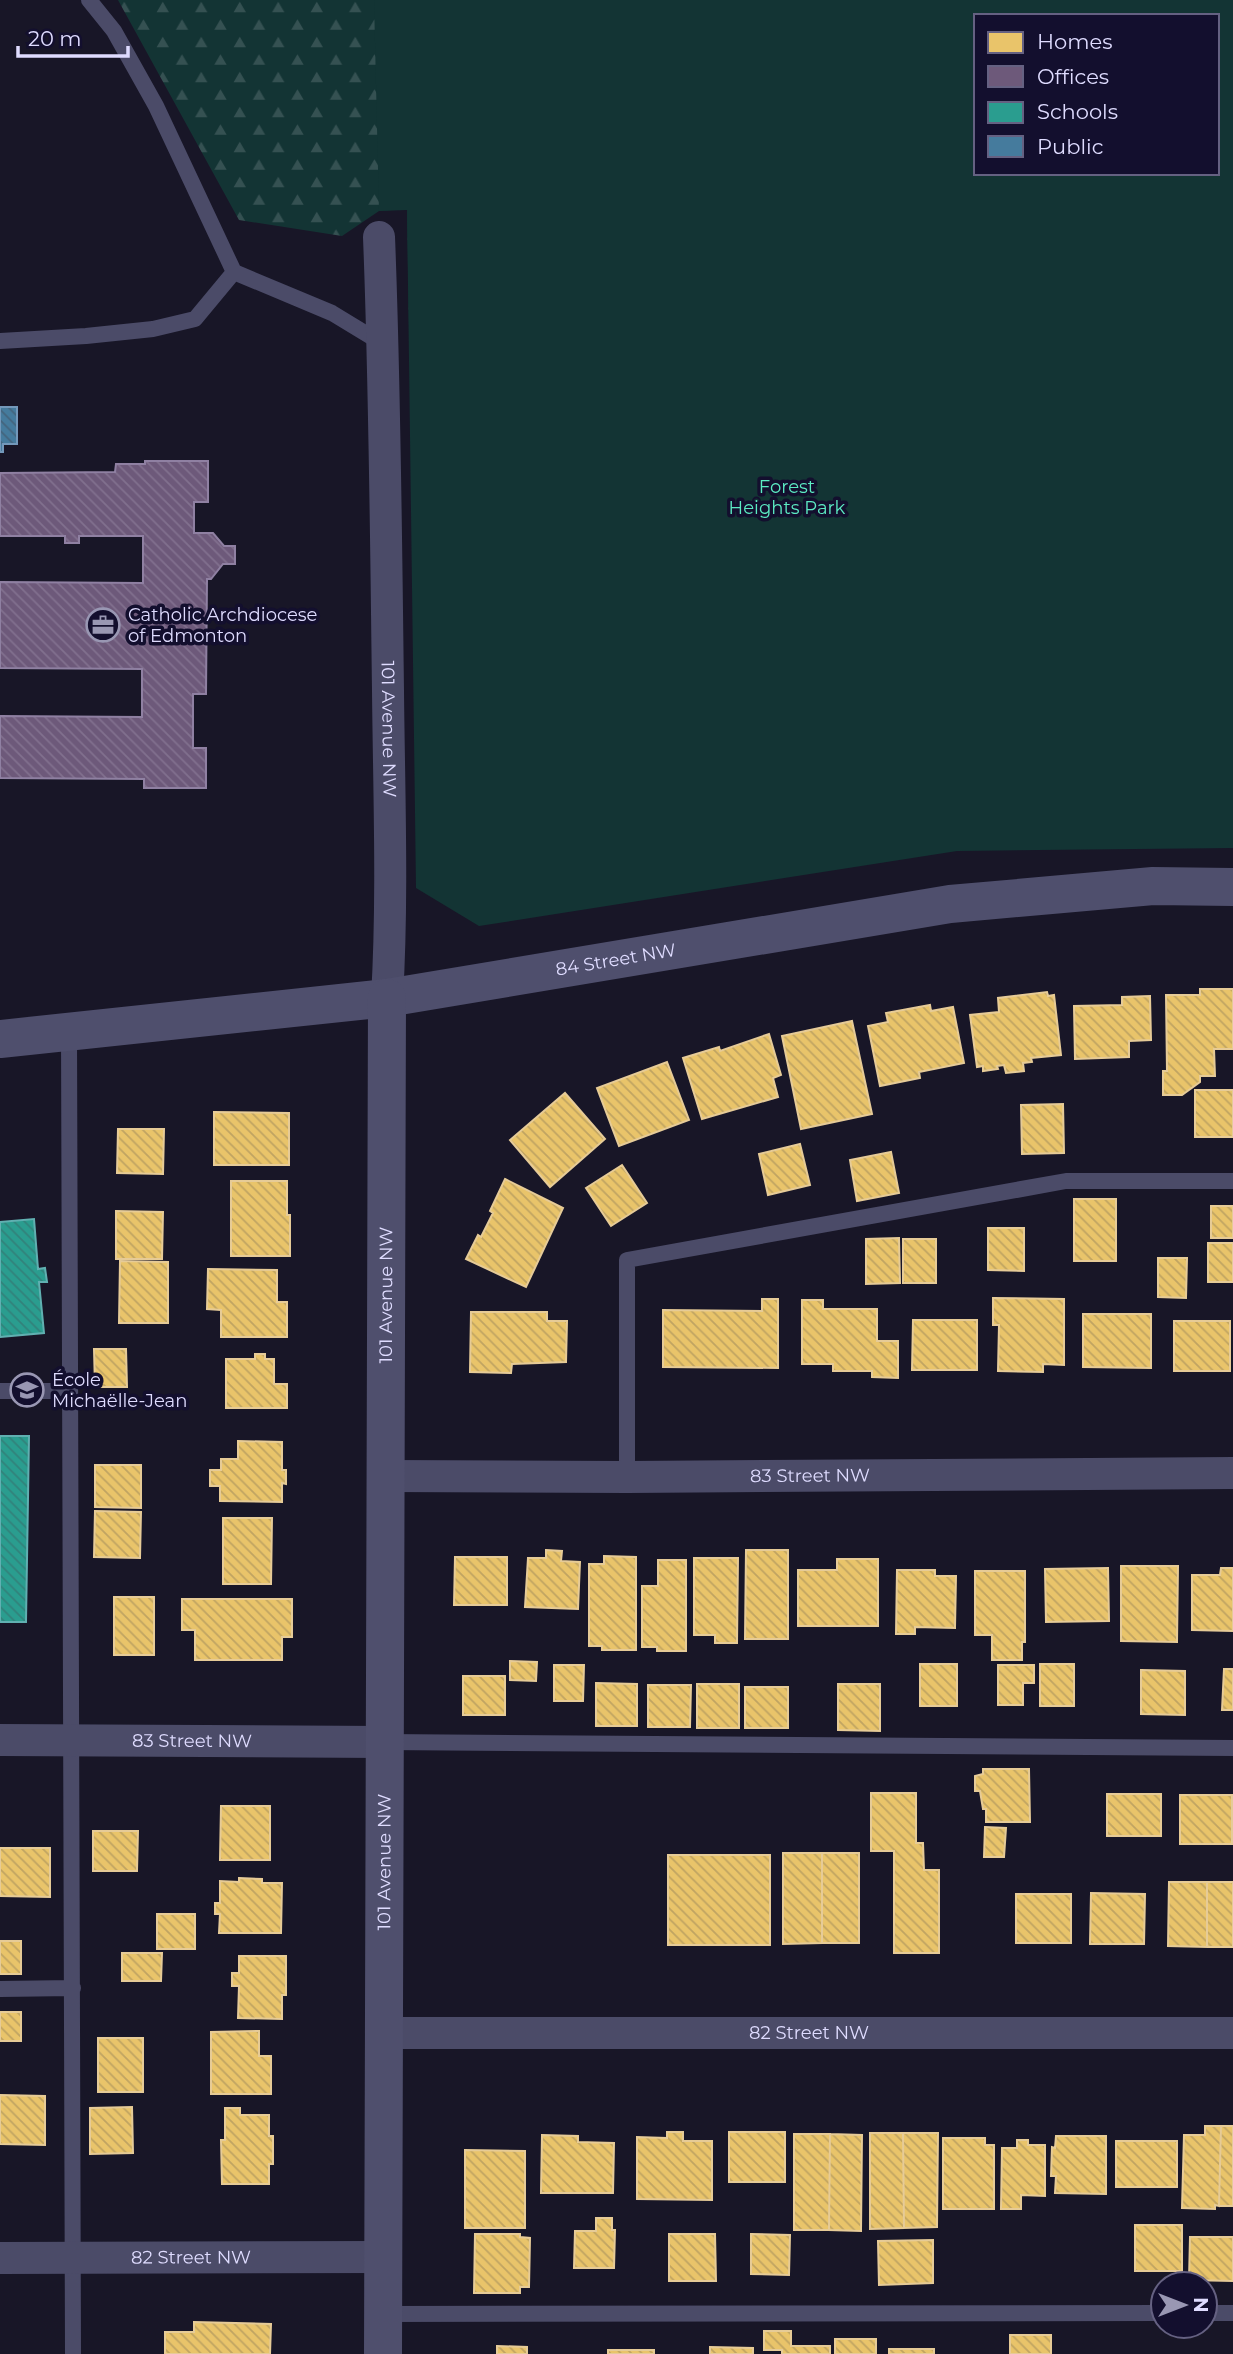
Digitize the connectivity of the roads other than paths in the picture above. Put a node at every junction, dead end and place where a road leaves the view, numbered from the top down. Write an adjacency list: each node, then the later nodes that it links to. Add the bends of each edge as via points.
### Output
1 (89, 0): 3 (lane, via 114,31 156,106)
2 (379, 237): 5 (street, 101 Avenue NW)
3 (234, 272): 4 (lane, via 195,319 86,336); 5 (lane, via 332,313)
4 (0, 341)
5 (383, 344): 7 (street, 101 Avenue NW, via 391,938)
6 (1233, 887): 7 (street, 84 Street NW, via 1153,886 950,904)
7 (387, 998): 8 (street, 84 Street NW); 14 (street, 101 Avenue NW)
8 (69, 1032): 9 (street, 84 Street NW); 12 (lane)
9 (0, 1039)
10 (1233, 1181): 15 (lane, via 1066,1181 627,1260)
11 (0, 1391): 12 (lane)
12 (70, 1391): 17 (lane)
13 (1233, 1473): 15 (street, 83 Street NW)
14 (386, 1476): 15 (street, 83 Street NW); 18 (street, 101 Avenue NW)
15 (627, 1477)
16 (0, 1740): 17 (street, 83 Street NW)
17 (71, 1740): 18 (street, 83 Street NW); 20 (lane)
18 (384, 1742): 19 (lane); 22 (street, 101 Avenue NW)
19 (1233, 1748)
20 (73, 1988): 21 (lane); 26 (lane)
21 (0, 1989)
22 (384, 2033): 23 (street, 82 Street NW); 24 (street, 101 Avenue NW)
23 (1233, 2034)
24 (383, 2257): 26 (street, 82 Street NW); 28 (street, 101 Avenue NW)
25 (0, 2258): 26 (street, 82 Street NW)
26 (72, 2258): 29 (lane)
27 (1149, 2313): 28 (lane)
28 (383, 2314): 30 (street, 101 Avenue NW)
29 (74, 2354)
30 (383, 2354)

